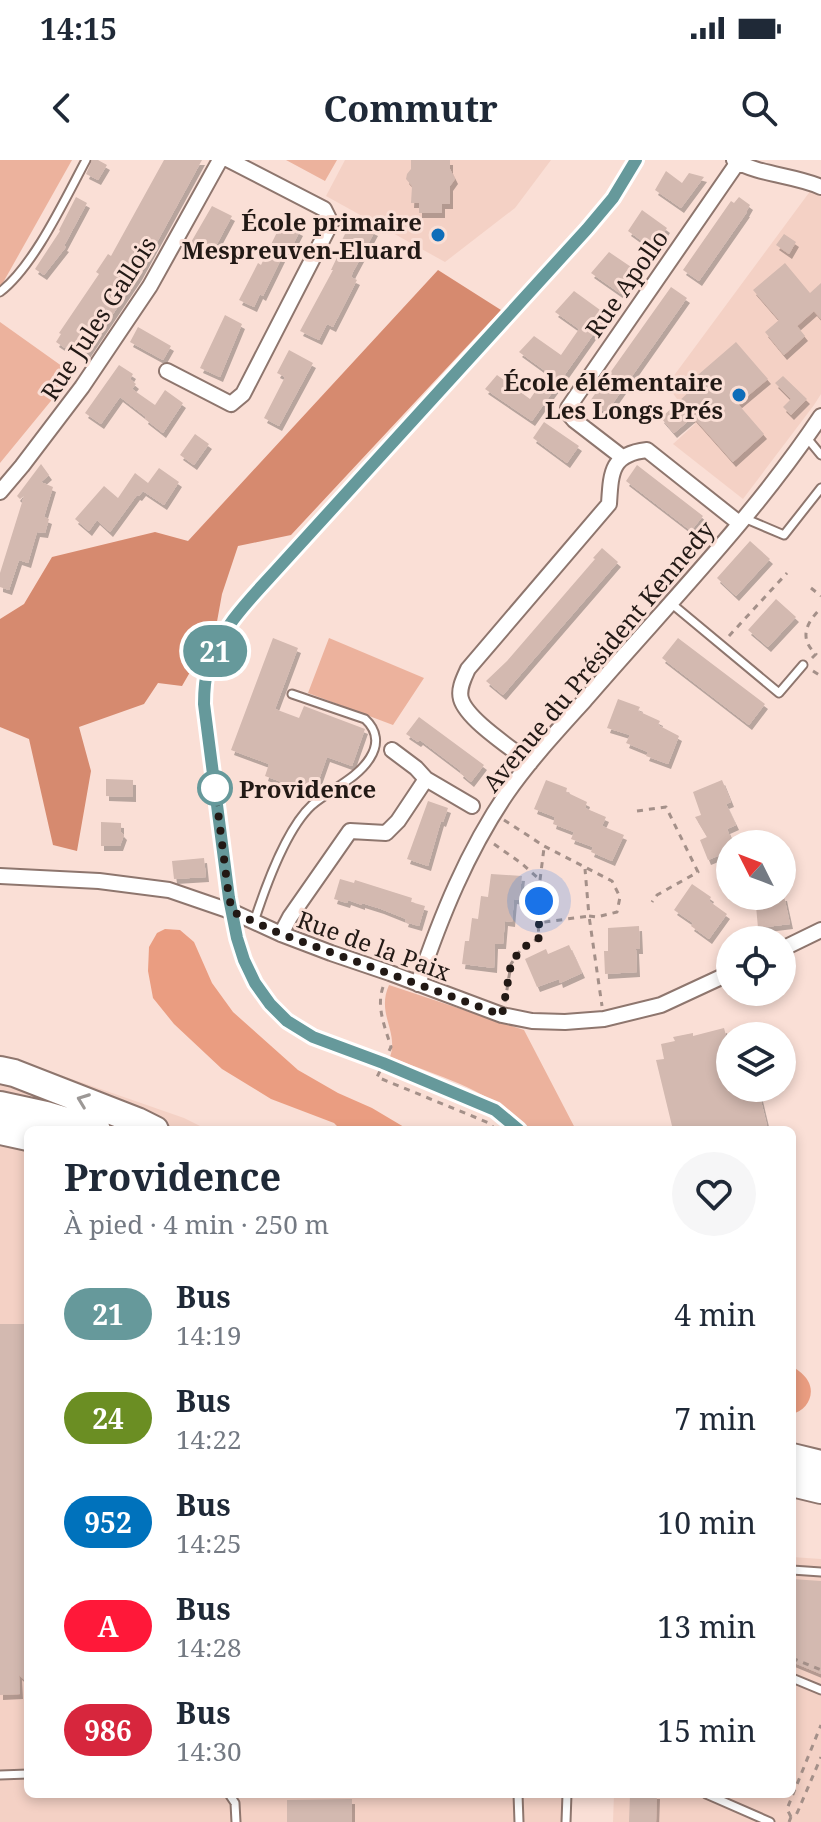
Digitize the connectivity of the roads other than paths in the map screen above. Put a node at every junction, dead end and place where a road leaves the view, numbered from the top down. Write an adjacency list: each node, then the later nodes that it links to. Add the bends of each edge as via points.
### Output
1 (86, 160): 7 (lane, via 43,238)
2 (220, 160): 14 (street, Rue Jules Gallois, via 150,286 82,387)
3 (229, 160): 8 (street, via 324,209 331,223 243,394 231,404)
4 (636, 160): 24 (lane, via 587,229 281,565 218,644 204,704)
5 (736, 161): 6 (street); 12 (street, Rue Apollo, via 568,408 574,420)
6 (821, 187)
7 (0, 292)
8 (167, 371)
9 (821, 416): 10 (street, Avenue du Président Kennedy)
10 (806, 438): 11 (lane); 15 (street, Avenue du Président Kennedy)
11 (821, 455)
12 (622, 457): 15 (street, via 647,450); 20 (street, via 612,472 609,504 468,669 462,684 460,698 469,713)
13 (821, 488): 15 (lane, via 784,535)
14 (0, 492)
15 (742, 520): 16 (street, Avenue du Président Kennedy)
16 (670, 602): 17 (lane, via 779,693); 20 (street, Avenue du Président Kennedy)
17 (803, 665)
18 (292, 694): 25 (lane, via 365,719 376,744 359,771 299,820)
19 (392, 750): 21 (street)
20 (530, 763): 30 (street, Avenue du Président Kennedy, via 456,883)
21 (426, 779): 22 (street); 27 (street, via 386,833 350,831)
22 (472, 806)
23 (0, 876): 24 (street, Rue de la Paix, via 169,890)
24 (233, 912): 25 (street, Rue de la Paix); 35 (lane, via 255,983 287,1021 313,1037 495,1110)
25 (254, 922): 27 (street, Rue de la Paix)
26 (821, 930): 28 (street)
27 (281, 934): 30 (street, Rue de la Paix)
28 (796, 942)
29 (716, 979): 30 (street, Rue de la Paix, via 661,1005 565,1022 502,1015)
30 (418, 984)
31 (0, 1070): 34 (highway, one-way to 31)
32 (0, 1105): 33 (highway)
33 (83, 1126)
34 (147, 1126)
35 (514, 1126)
36 (0, 1131): 37 (highway)
37 (24, 1136)
38 (796, 1458): 39 (highway)
39 (821, 1464)
40 (796, 1484): 41 (highway)
41 (821, 1490)
42 (796, 1570): 43 (lane)
43 (821, 1572)
44 (796, 1680): 45 (lane)
45 (821, 1690)
46 (24, 1774): 47 (lane)
47 (0, 1775)
48 (232, 1798): 53 (lane)
49 (238, 1798): 53 (lane)
50 (518, 1798): 55 (lane)
51 (567, 1798): 56 (lane)
52 (715, 1798): 57 (lane)
53 (235, 1803): 54 (lane)
54 (236, 1822)
55 (519, 1822)
56 (566, 1822)
57 (770, 1822)

